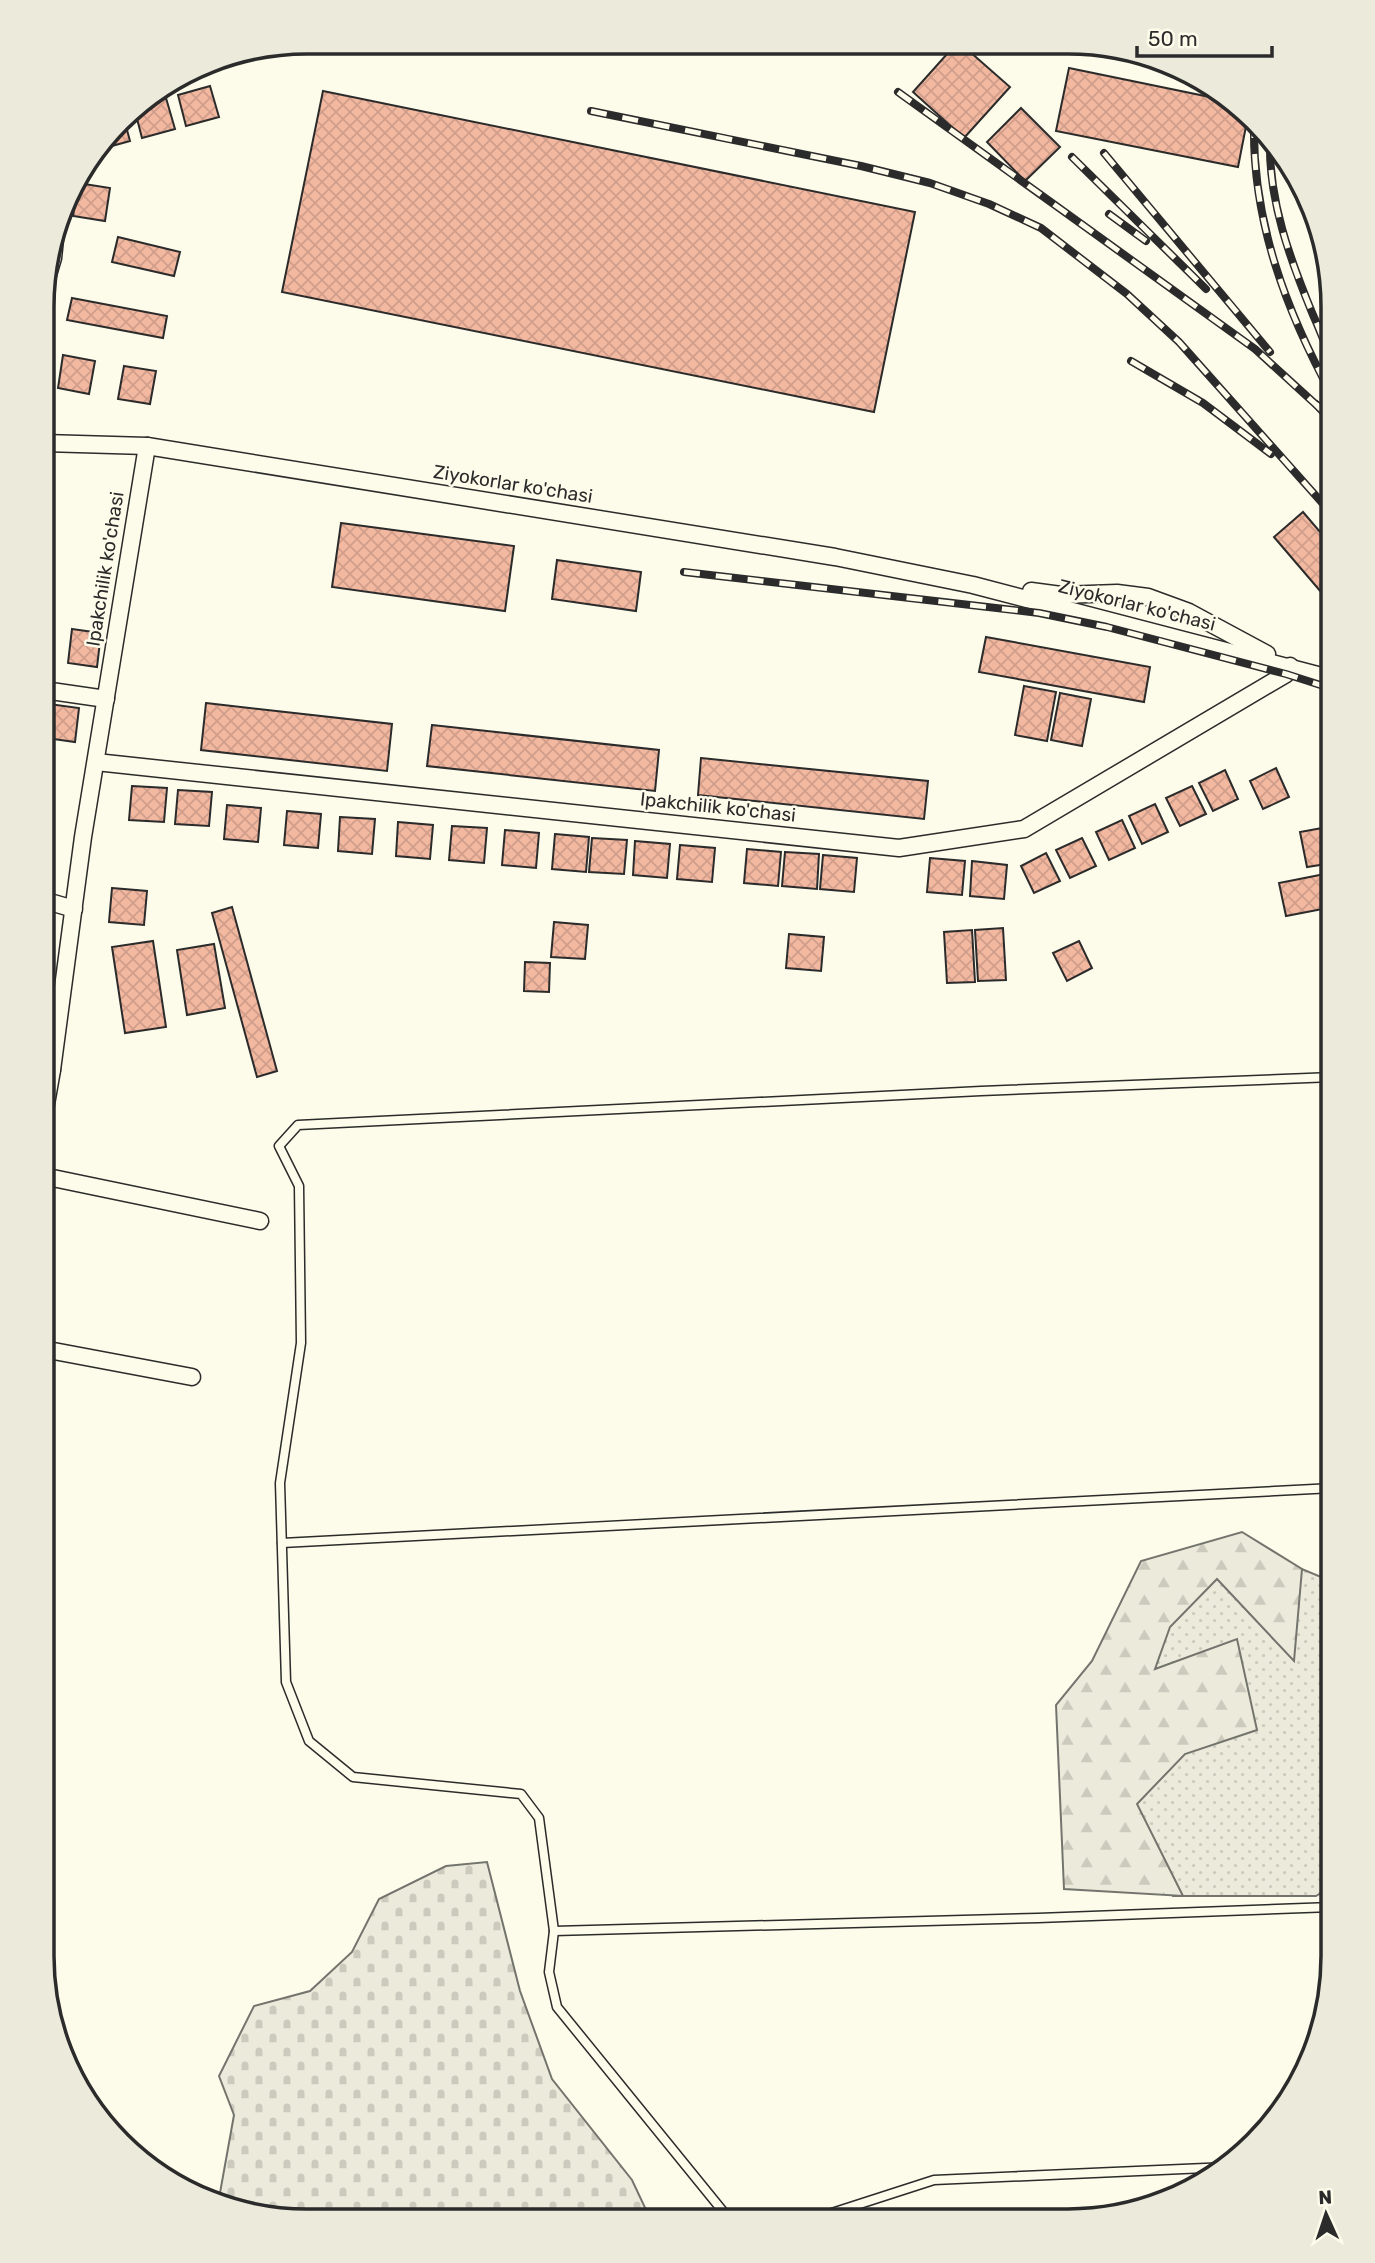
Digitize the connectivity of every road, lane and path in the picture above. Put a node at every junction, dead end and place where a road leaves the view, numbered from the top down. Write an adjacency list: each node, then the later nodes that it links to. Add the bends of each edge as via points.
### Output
1 (54, 443): 2 (street, Ziyokorlar ko'chasi)
2 (147, 446): 3 (street, Ziyokorlar ko'chasi, via 835,557); 7 (street, Ipakchilik ko'chasi)
3 (973, 585): 4 (street, Ziyokorlar ko'chasi); 4 (street, Ziyokorlar ko'chasi, via 1061,595 1147,597 1189,612)
4 (1290, 666): 5 (street, Ziyokorlar ko'chasi); 8 (street, Ipakchilik ko'chasi, via 1286,674 1024,829 899,848)
5 (1321, 675)
6 (54, 691): 7 (street)
7 (106, 699): 8 (street, Ipakchilik ko'chasi)
8 (96, 762): 10 (street, Ipakchilik ko'chasi)
9 (54, 903): 10 (street)
10 (74, 909): 11 (street, Ipakchilik ko'chasi)
11 (54, 1033)
12 (1321, 1077): 18 (lane, via 298,1125 279,1146 299,1186 301,1343 280,1483)
13 (54, 1178): 14 (street)
14 (260, 1221)
15 (54, 1351): 16 (street)
16 (192, 1377)
17 (1321, 1489): 18 (lane)
18 (282, 1543): 20 (lane, via 286,1682 309,1741 354,1776 522,1794 539,1818)
19 (1321, 1907): 20 (lane)
20 (554, 1931): 22 (lane, via 549,1972 557,2007)
21 (1206, 2167): 23 (lane, via 934,2180)
22 (721, 2209)
23 (844, 2209)

